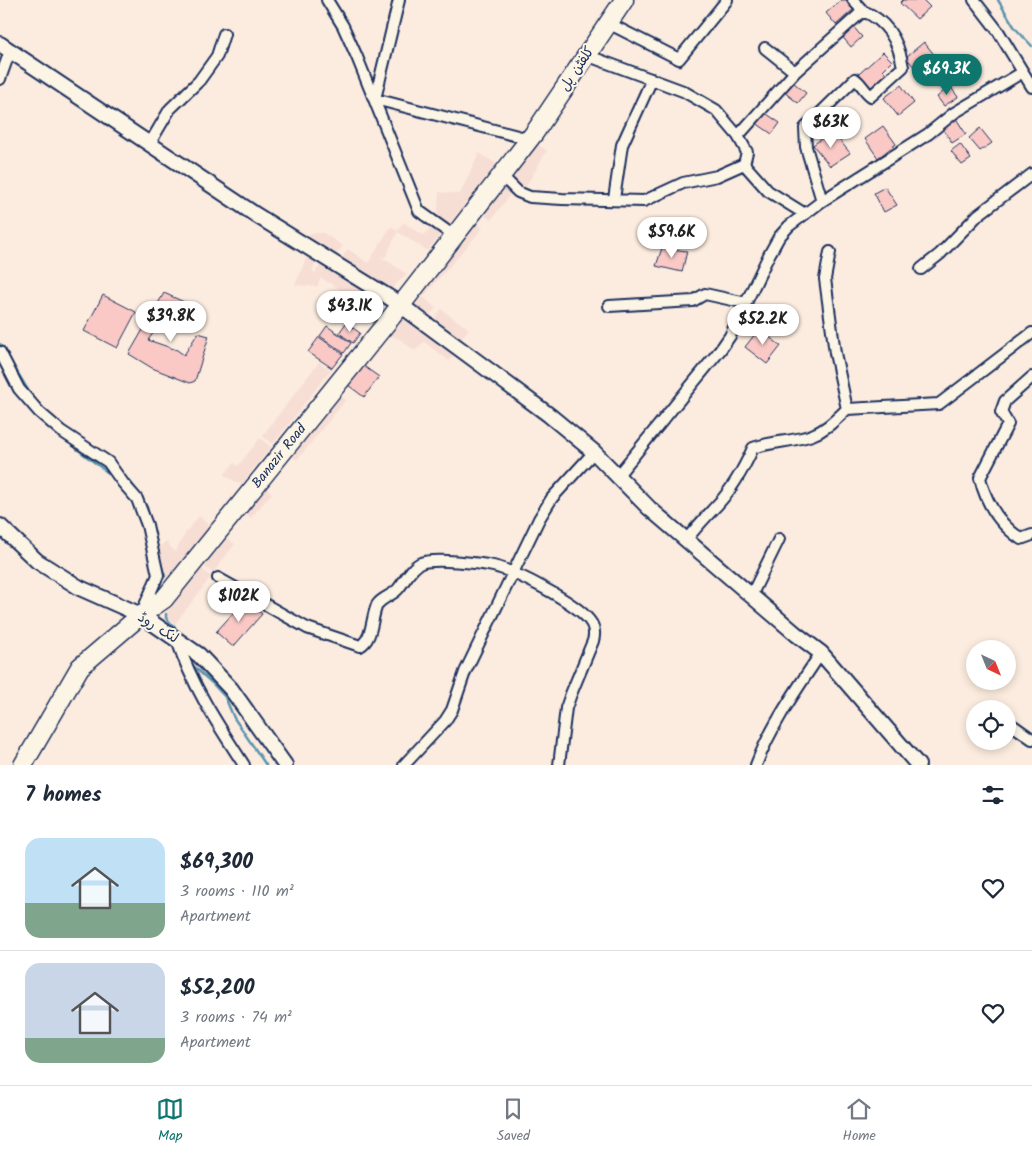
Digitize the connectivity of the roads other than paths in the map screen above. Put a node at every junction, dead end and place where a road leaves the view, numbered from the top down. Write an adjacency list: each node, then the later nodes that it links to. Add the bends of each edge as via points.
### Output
1 (327, 0): 18 (street, via 343,26)
2 (398, 0): 18 (street)
3 (624, 0): 8 (highway, کلفٹن پل)
4 (727, 0): 8 (street, via 679,59)
5 (853, 0): 7 (street)
6 (974, 0): 14 (street)
7 (863, 11): 13 (street); 26 (street, via 875,16 887,29 900,49 903,67 871,96 856,79 805,128 806,147)
8 (608, 24): 12 (highway, کلفٹن پل)
9 (224, 34): 21 (street, via 217,56 170,109)
10 (5, 47): 15 (street); 21 (street)
11 (765, 48): 13 (street)
12 (586, 55): 16 (street); 20 (highway, کلفٹن پل)
13 (795, 72): 19 (street)
14 (1023, 72): 17 (street); 26 (street, via 954,113 928,134)
15 (0, 79)
16 (652, 79): 19 (street, via 683,91 716,110); 25 (street, via 622,145)
17 (1032, 87)
18 (375, 99): 20 (street); 28 (street, via 419,212)
19 (738, 136): 22 (street, via 748,152)
20 (529, 139): 24 (highway, Banazir Road)
21 (150, 143): 32 (street)
22 (744, 164): 25 (street, via 717,176 683,183 644,201); 27 (street, via 768,191)
23 (1032, 174): 30 (street, via 978,215)
24 (500, 175): 25 (street, via 518,192 530,197); 28 (highway, Banazir Road)
25 (614, 200)
26 (822, 201): 27 (street)
27 (805, 214): 31 (street, via 779,237)
28 (454, 236): 32 (highway, Banazir Road)
29 (830, 252): 37 (street, via 824,279)
30 (921, 269)
31 (746, 303): 33 (street, via 705,294 693,301); 39 (street, via 721,349)
32 (400, 306): 38 (street); 49 (highway, Banazir Road, via 164,599)
33 (609, 306)
34 (1032, 333): 37 (street, via 938,404)
35 (0, 352): 49 (street, via 19,389 39,412 108,462 137,499 147,525 158,575)
36 (1032, 377): 44 (street, via 1005,401 1001,412 1008,424 980,478 993,511)
37 (847, 410): 43 (street, via 829,426 812,435 754,448 742,472)
38 (594, 452): 39 (street); 46 (street, via 552,498)
39 (618, 475): 43 (street, via 649,508)
40 (0, 526): 49 (street, لنک روڈ, via 37,561 80,588)
41 (1032, 535): 44 (street)
42 (779, 539): 48 (street)
43 (687, 540): 48 (street)
44 (1020, 540): 45 (street)
45 (1032, 541)
46 (512, 573): 47 (street, via 478,564 422,562 397,590 379,602 368,637 360,646 307,628); 57 (street, via 465,672 452,710); 58 (street, via 565,601 590,620 593,628 593,641 566,708)
47 (218, 578)
48 (752, 594): 51 (street)
49 (141, 615): 50 (street, لنک روڈ); 54 (highway, Banazir Road, via 80,667)
50 (177, 640): 55 (street, via 190,677); 56 (street, لنک روڈ, via 199,655 224,682)
51 (821, 653): 59 (street, via 768,735); 60 (street)
52 (1016, 728): 53 (street)
53 (1032, 740)
54 (23, 765)
55 (244, 765)
56 (285, 765)
57 (404, 765)
58 (559, 765)
59 (756, 765)
60 (918, 765)

